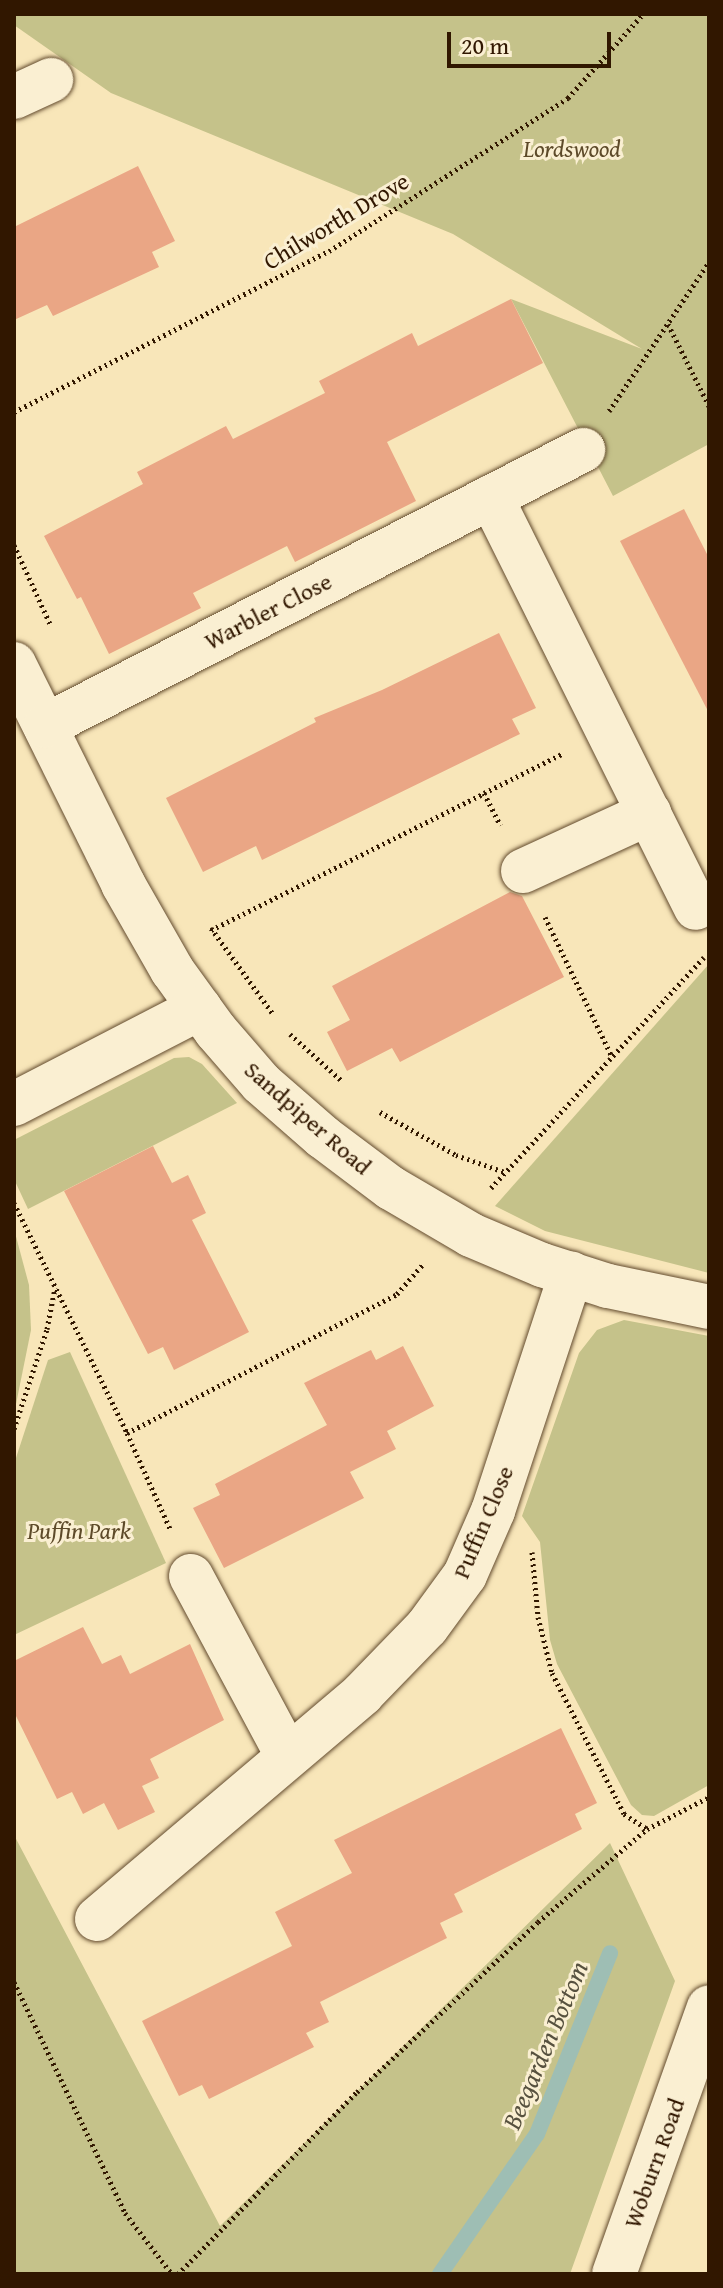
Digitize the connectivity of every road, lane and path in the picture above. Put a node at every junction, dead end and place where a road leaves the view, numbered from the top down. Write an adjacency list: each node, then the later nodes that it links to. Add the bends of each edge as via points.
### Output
1 (643, 14): 5 (path, Chilworth Drove, via 568,98 329,251)
2 (709, 262): 3 (path)
3 (668, 324): 4 (path); 6 (path)
4 (709, 406)
5 (14, 412)
6 (583, 450): 7 (street, Warbler Close)
7 (491, 497): 10 (street, Warbler Close); 12 (street)
8 (14, 545): 10 (path, via 41,609)
9 (14, 664): 11 (street, Sandpiper Road)
10 (92, 701): 11 (street, Warbler Close)
11 (45, 726): 19 (street, Sandpiper Road)
12 (607, 731): 13 (path); 14 (street)
13 (484, 793): 15 (path); 18 (path)
14 (649, 813): 15 (street); 16 (street)
15 (523, 871): 23 (path)
16 (696, 908)
17 (205, 918): 18 (path)
18 (212, 930): 19 (path); 21 (path)
19 (163, 954): 20 (street, Sandpiper Road)
20 (200, 1008): 25 (street); 29 (street, Sandpiper Road, via 261,1083 391,1188 471,1235)
21 (275, 1016)
22 (284, 1028): 24 (path)
23 (612, 1057)
24 (348, 1087)
25 (14, 1104)
26 (370, 1106): 27 (path, via 456,1155)
27 (505, 1172)
28 (14, 1203): 30 (path)
29 (571, 1274): 31 (street, Sandpiper Road); 33 (street, Puffin Close)
30 (56, 1287): 32 (path); 34 (path)
31 (709, 1307)
32 (14, 1429)
33 (493, 1511): 35 (street, Puffin Close, via 465,1575 427,1627 362,1694); 37 (path, via 517,1525 530,1541 538,1617 552,1673 624,1814)
34 (191, 1576): 35 (street)
35 (287, 1755): 38 (street, Puffin Close)
36 (709, 1797): 37 (path)
37 (647, 1829): 41 (path, via 538,1922 357,2092)
38 (97, 1919)
39 (14, 1982): 41 (path, via 125,2213)
40 (707, 2022): 42 (street, Woburn Road)
41 (175, 2274)
42 (614, 2274)

